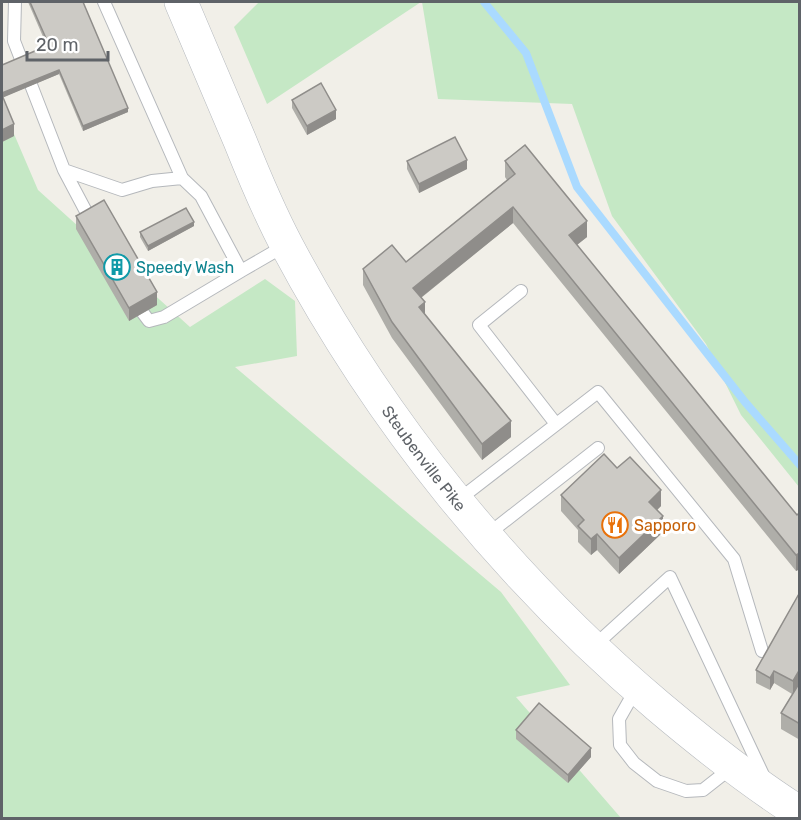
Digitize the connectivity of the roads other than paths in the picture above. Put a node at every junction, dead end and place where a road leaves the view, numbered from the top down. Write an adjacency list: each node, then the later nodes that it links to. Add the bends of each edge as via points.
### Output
1 (15, 2): 4 (lane, via 14,41)
2 (104, 2): 5 (lane)
3 (181, 2): 7 (main road, Steubenville Pike)
4 (64, 170): 5 (lane, via 122,190); 6 (lane)
5 (182, 178): 8 (lane, via 201,196)
6 (91, 221)
7 (286, 245): 8 (lane); 13 (main road, Steubenville Pike, via 378,398)
8 (241, 271): 10 (lane, via 164,317 149,321)
9 (521, 291): 11 (lane, via 479,326)
10 (143, 313)
11 (556, 424): 13 (lane); 16 (lane, via 598,392 734,559)
12 (598, 448): 14 (lane)
13 (456, 502): 14 (main road, Steubenville Pike)
14 (486, 535): 15 (main road, Steubenville Pike)
15 (592, 648): 17 (main road, Steubenville Pike); 19 (lane, via 670,577)
16 (762, 651)
17 (636, 688): 18 (main road, Steubenville Pike); 18 (lane, via 619,720 620,745 634,763 657,781 686,791 703,790)
18 (733, 767): 19 (main road, Steubenville Pike)
19 (772, 795): 20 (main road, Steubenville Pike)
20 (800, 813)

